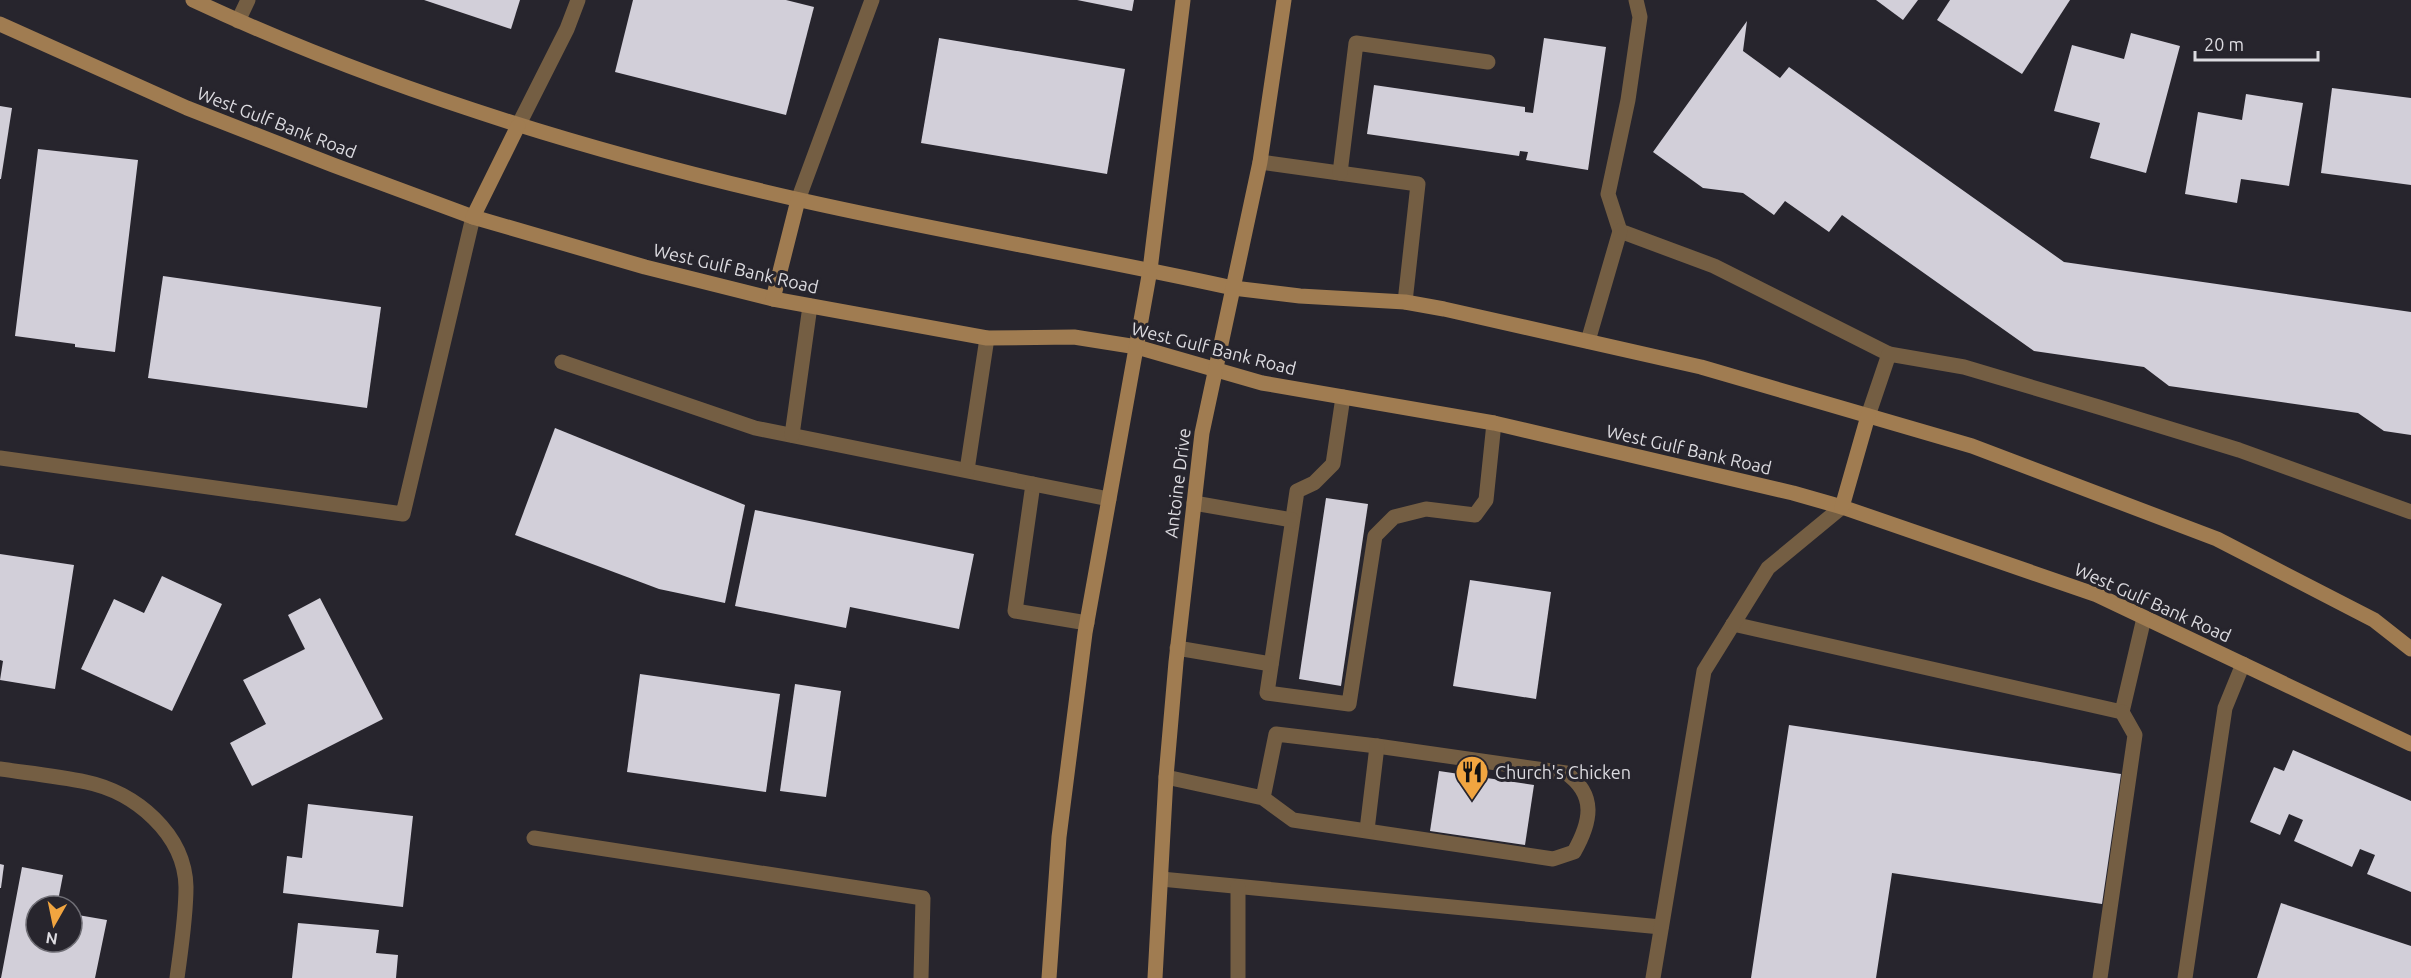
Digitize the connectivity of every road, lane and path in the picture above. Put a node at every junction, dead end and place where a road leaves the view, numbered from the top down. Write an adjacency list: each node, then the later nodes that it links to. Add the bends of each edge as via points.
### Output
1 (193, 0): 8 (main road)
2 (248, 0): 8 (street)
3 (578, 0): 11 (street)
4 (872, 0): 14 (street)
5 (1183, 0): 17 (main road)
6 (1284, 0): 12 (main road, Antoine Drive)
7 (1636, 0): 16 (street, via 1640,17 1630,88 1608,194)
8 (238, 21): 11 (main road)
9 (0, 24): 15 (main road, West Gulf Bank Road, via 187,108)
10 (1488, 62): 13 (street, via 1356,43)
11 (518, 126): 14 (main road); 15 (main road)
12 (1260, 162): 13 (street); 18 (main road, Antoine Drive)
13 (1340, 173): 20 (street, via 1418,184)
14 (798, 200): 17 (main road); 19 (main road)
15 (473, 217): 19 (main road, West Gulf Bank Road); 32 (street, via 403,514)
16 (1620, 231): 23 (street); 25 (street, via 1714,266)
17 (1150, 270): 18 (main road); 24 (main road)
18 (1233, 288): 20 (main road); 27 (main road, Antoine Drive)
19 (773, 299): 21 (main road, West Gulf Bank Road)
20 (1405, 302): 23 (main road)
21 (810, 306): 22 (main road, West Gulf Bank Road); 31 (street)
22 (987, 338): 24 (main road, West Gulf Bank Road, via 1074,337); 33 (street)
23 (1588, 341): 29 (main road, via 1701,367)
24 (1137, 347): 27 (main road, West Gulf Bank Road); 35 (main road)
25 (1889, 354): 29 (street); 38 (street, via 1964,367 2239,450)
26 (562, 362): 31 (street, via 755,428)
27 (1216, 371): 28 (main road, West Gulf Bank Road); 36 (main road, Antoine Drive, via 1202,433)
28 (1343, 397): 30 (main road, West Gulf Bank Road); 39 (street, via 1334,464 1314,483 1297,491)
29 (1868, 416): 37 (main road); 44 (main road, via 1972,446 2217,539 2374,620)
30 (1494, 423): 37 (main road, West Gulf Bank Road); 45 (street, via 1486,500 1475,515 1426,509 1394,518 1375,536 1349,704 1267,693)
31 (792, 435): 33 (street)
32 (0, 458)
33 (966, 470): 34 (street)
34 (1033, 484): 35 (street); 41 (street, via 1016,611)
35 (1109, 499): 41 (main road)
36 (1194, 503): 39 (street); 43 (main road, Antoine Drive)
37 (1842, 507): 40 (main road, West Gulf Bank Road, via 2097,595); 42 (street, via 1768,568)
38 (2411, 512)
39 (1292, 520): 45 (street)
40 (2144, 618): 46 (main road, West Gulf Bank Road); 47 (street)
41 (1087, 623): 60 (main road, via 1059,837)
42 (1733, 624): 47 (street); 57 (street, via 1704,671)
43 (1177, 648): 45 (street); 51 (main road, Antoine Drive)
44 (2411, 649)
45 (1271, 664)
46 (2243, 664): 48 (main road, West Gulf Bank Road); 65 (street, via 2225,708)
47 (2122, 712): 64 (street, via 2136,735)
48 (2411, 744)
49 (1377, 746): 52 (street, via 1276,734); 53 (street); 53 (street, via 1566,773 1579,782 1587,796 1585,832 1574,852 1553,859)
50 (0, 769): 58 (street, via 88,782 124,795 161,824 179,851 186,885)
51 (1166, 777): 52 (street); 55 (main road, Antoine Drive)
52 (1263, 798): 53 (street, via 1293,820)
53 (1367, 830)
54 (534, 838): 59 (street, via 923,898)
55 (1161, 879): 56 (street); 61 (main road, Antoine Drive)
56 (1238, 886): 57 (street); 62 (street)
57 (1661, 927): 63 (street)
58 (177, 978)
59 (921, 978)
60 (1049, 978)
61 (1155, 978)
62 (1238, 978)
63 (1653, 978)
64 (2100, 978)
65 (2185, 978)

